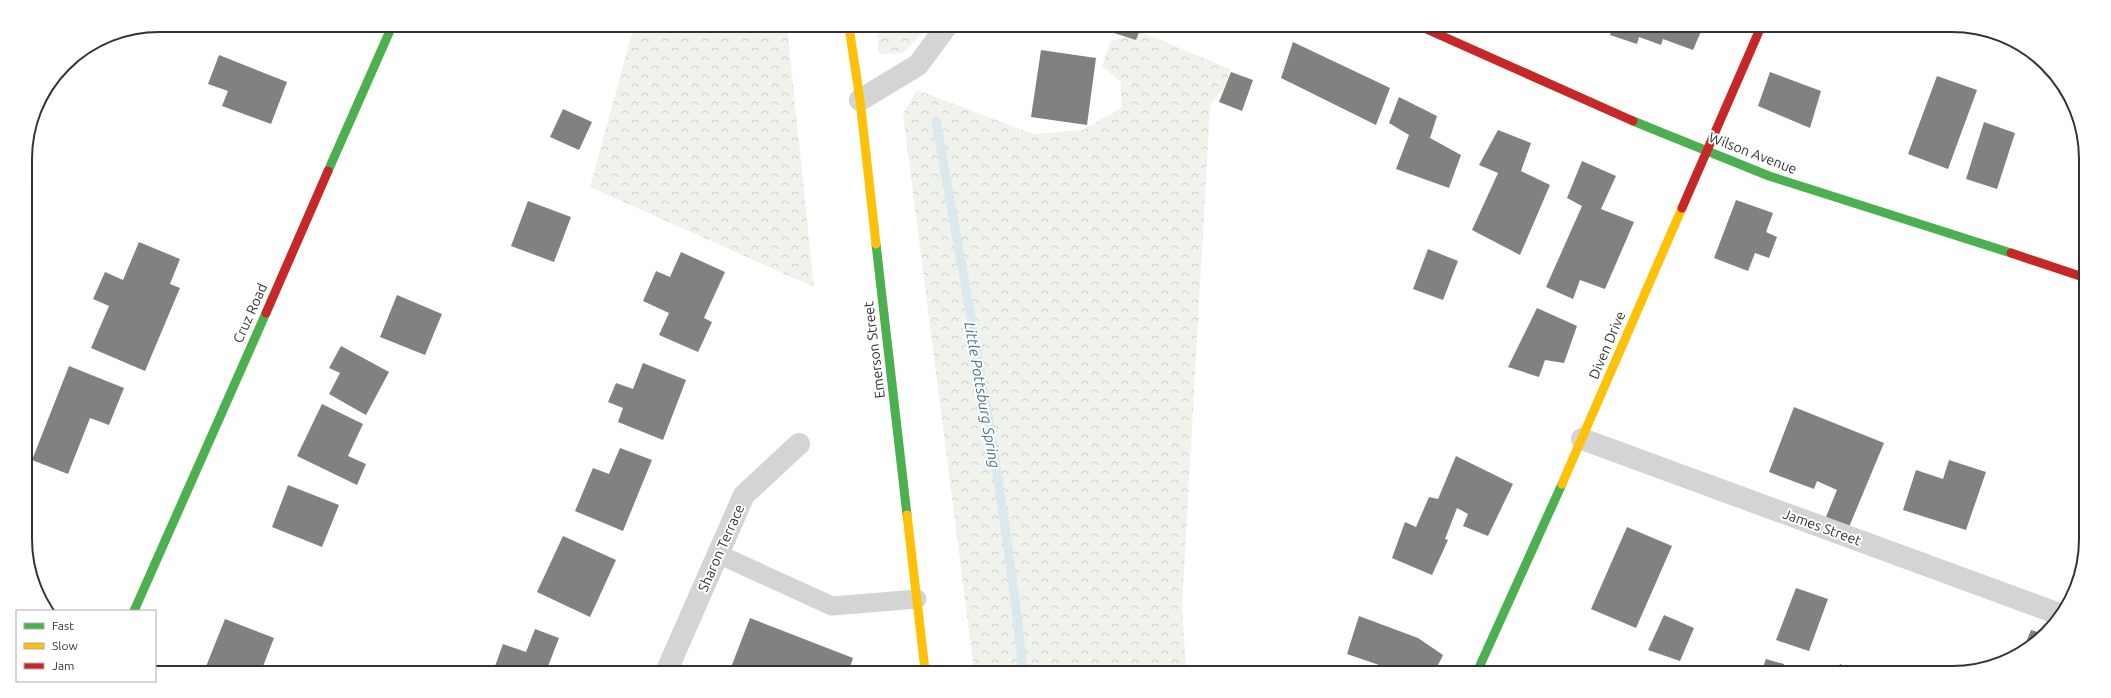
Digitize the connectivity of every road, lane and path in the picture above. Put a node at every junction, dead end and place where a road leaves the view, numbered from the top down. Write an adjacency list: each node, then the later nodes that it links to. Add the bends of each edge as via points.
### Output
1 (389, 32): 13 (main road, Cruz Road)
2 (850, 32): 6 (main road, Emerson Street)
3 (942, 32): 6 (street, via 918,64)
4 (1433, 32): 7 (main road, Wilson Avenue)
5 (1759, 32): 7 (main road, Diven Drive)
6 (860, 100): 12 (main road, Emerson Street)
7 (1706, 151): 8 (main road, Wilson Avenue, via 1854,205); 9 (main road, Diven Drive)
8 (2079, 275)
9 (1582, 439): 14 (street, James Street); 17 (main road, Diven Drive)
10 (799, 444): 11 (street, Sharon Terrace, via 744,495)
11 (718, 554): 12 (lane, via 832,606); 15 (street, Sharon Terrace)
12 (917, 599): 16 (main road, Emerson Street)
13 (134, 610)
14 (2056, 613)
15 (668, 666)
16 (925, 666)
17 (1481, 666)

